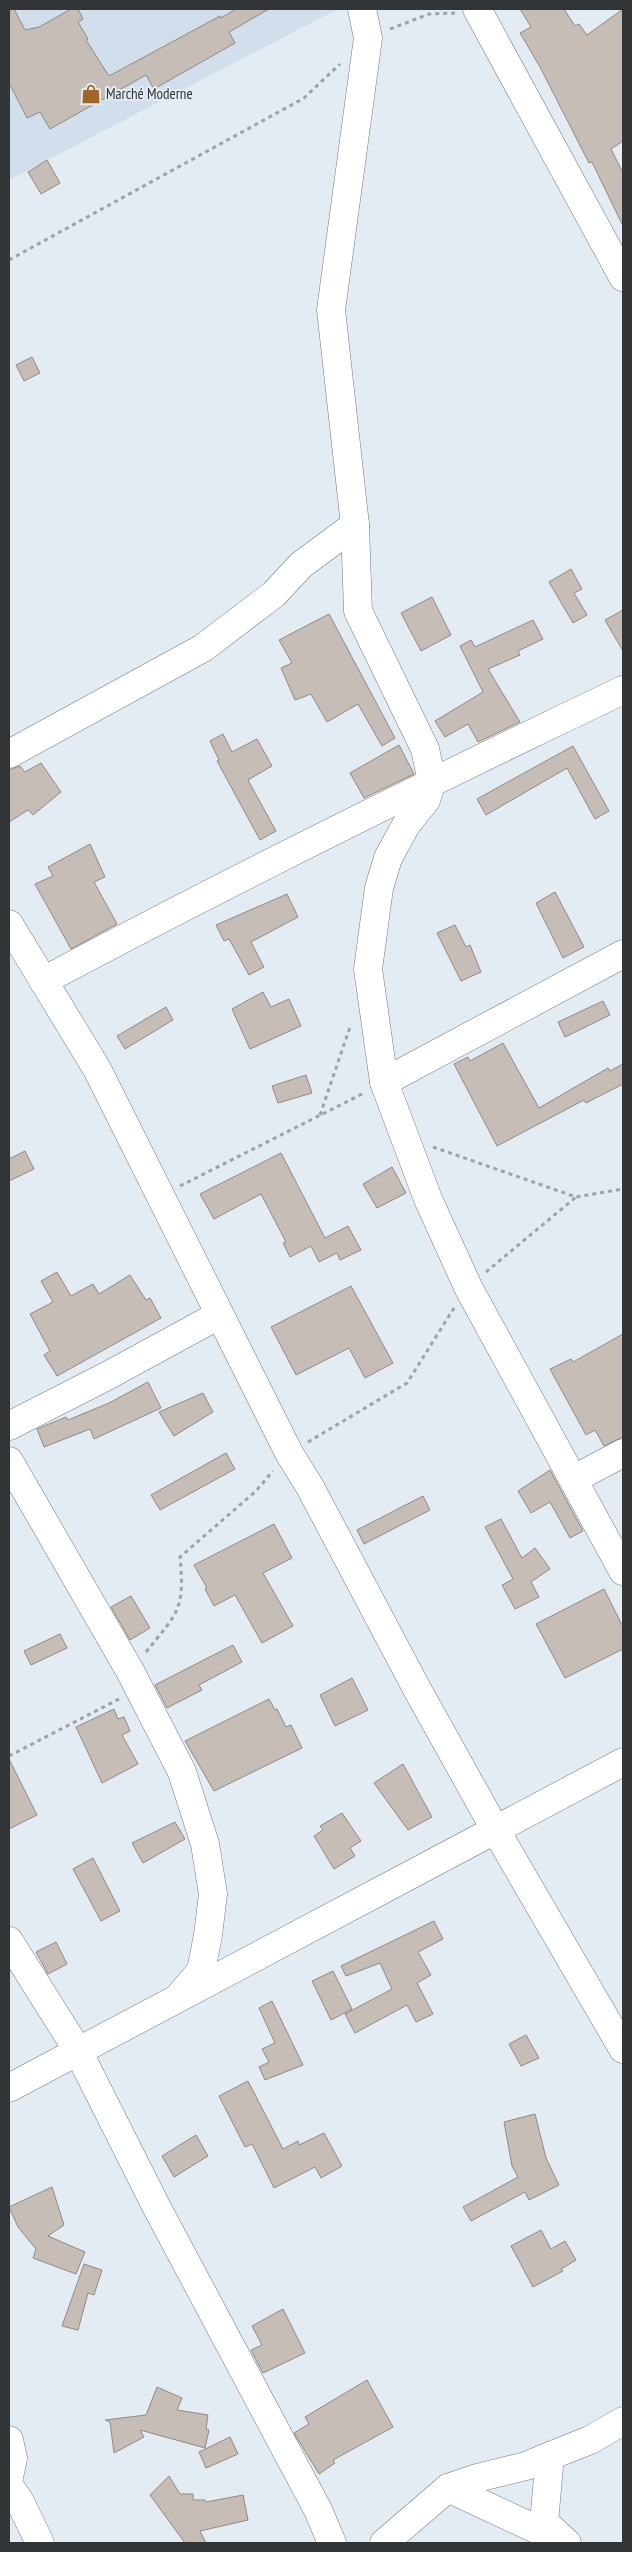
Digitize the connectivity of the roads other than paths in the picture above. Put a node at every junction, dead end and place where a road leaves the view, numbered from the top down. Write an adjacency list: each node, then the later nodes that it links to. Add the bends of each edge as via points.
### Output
1 (362, 9): 4 (street, via 368,38 331,310)
2 (481, 10): 3 (street)
3 (623, 277)
4 (355, 525): 6 (street, via 204,648); 7 (street, via 358,610 425,749)
5 (623, 690): 7 (street)
6 (9, 754)
7 (432, 781): 10 (street); 11 (street, via 426,800 406,825 388,858 379,888 368,969)
8 (9, 924): 10 (street)
9 (623, 954): 11 (street)
10 (42, 981): 12 (street, via 97,1069)
11 (384, 1082): 16 (street, via 428,1199 468,1286)
12 (220, 1315): 13 (street); 19 (street, via 289,1453)
13 (9, 1426)
14 (623, 1453): 16 (street)
15 (9, 1461): 21 (street, via 130,1670 182,1772 205,1844 213,1894 201,1971)
16 (574, 1480): 17 (street)
17 (623, 1570)
18 (623, 1762): 19 (street)
19 (495, 1830): 21 (street); 22 (street)
20 (9, 1941): 23 (street)
21 (175, 2000): 23 (street)
22 (623, 2049)
23 (78, 2051): 24 (street); 33 (street, via 156,2206 318,2510)
24 (9, 2088)
25 (623, 2421): 27 (street, via 590,2440)
26 (9, 2440): 28 (street, via 13,2458)
27 (550, 2456): 30 (street); 31 (street)
28 (9, 2477)
29 (9, 2486): 32 (street)
30 (448, 2488): 31 (street); 34 (street)
31 (536, 2532): 35 (street)
32 (40, 2543)
33 (332, 2543)
34 (384, 2543)
35 (568, 2543)

